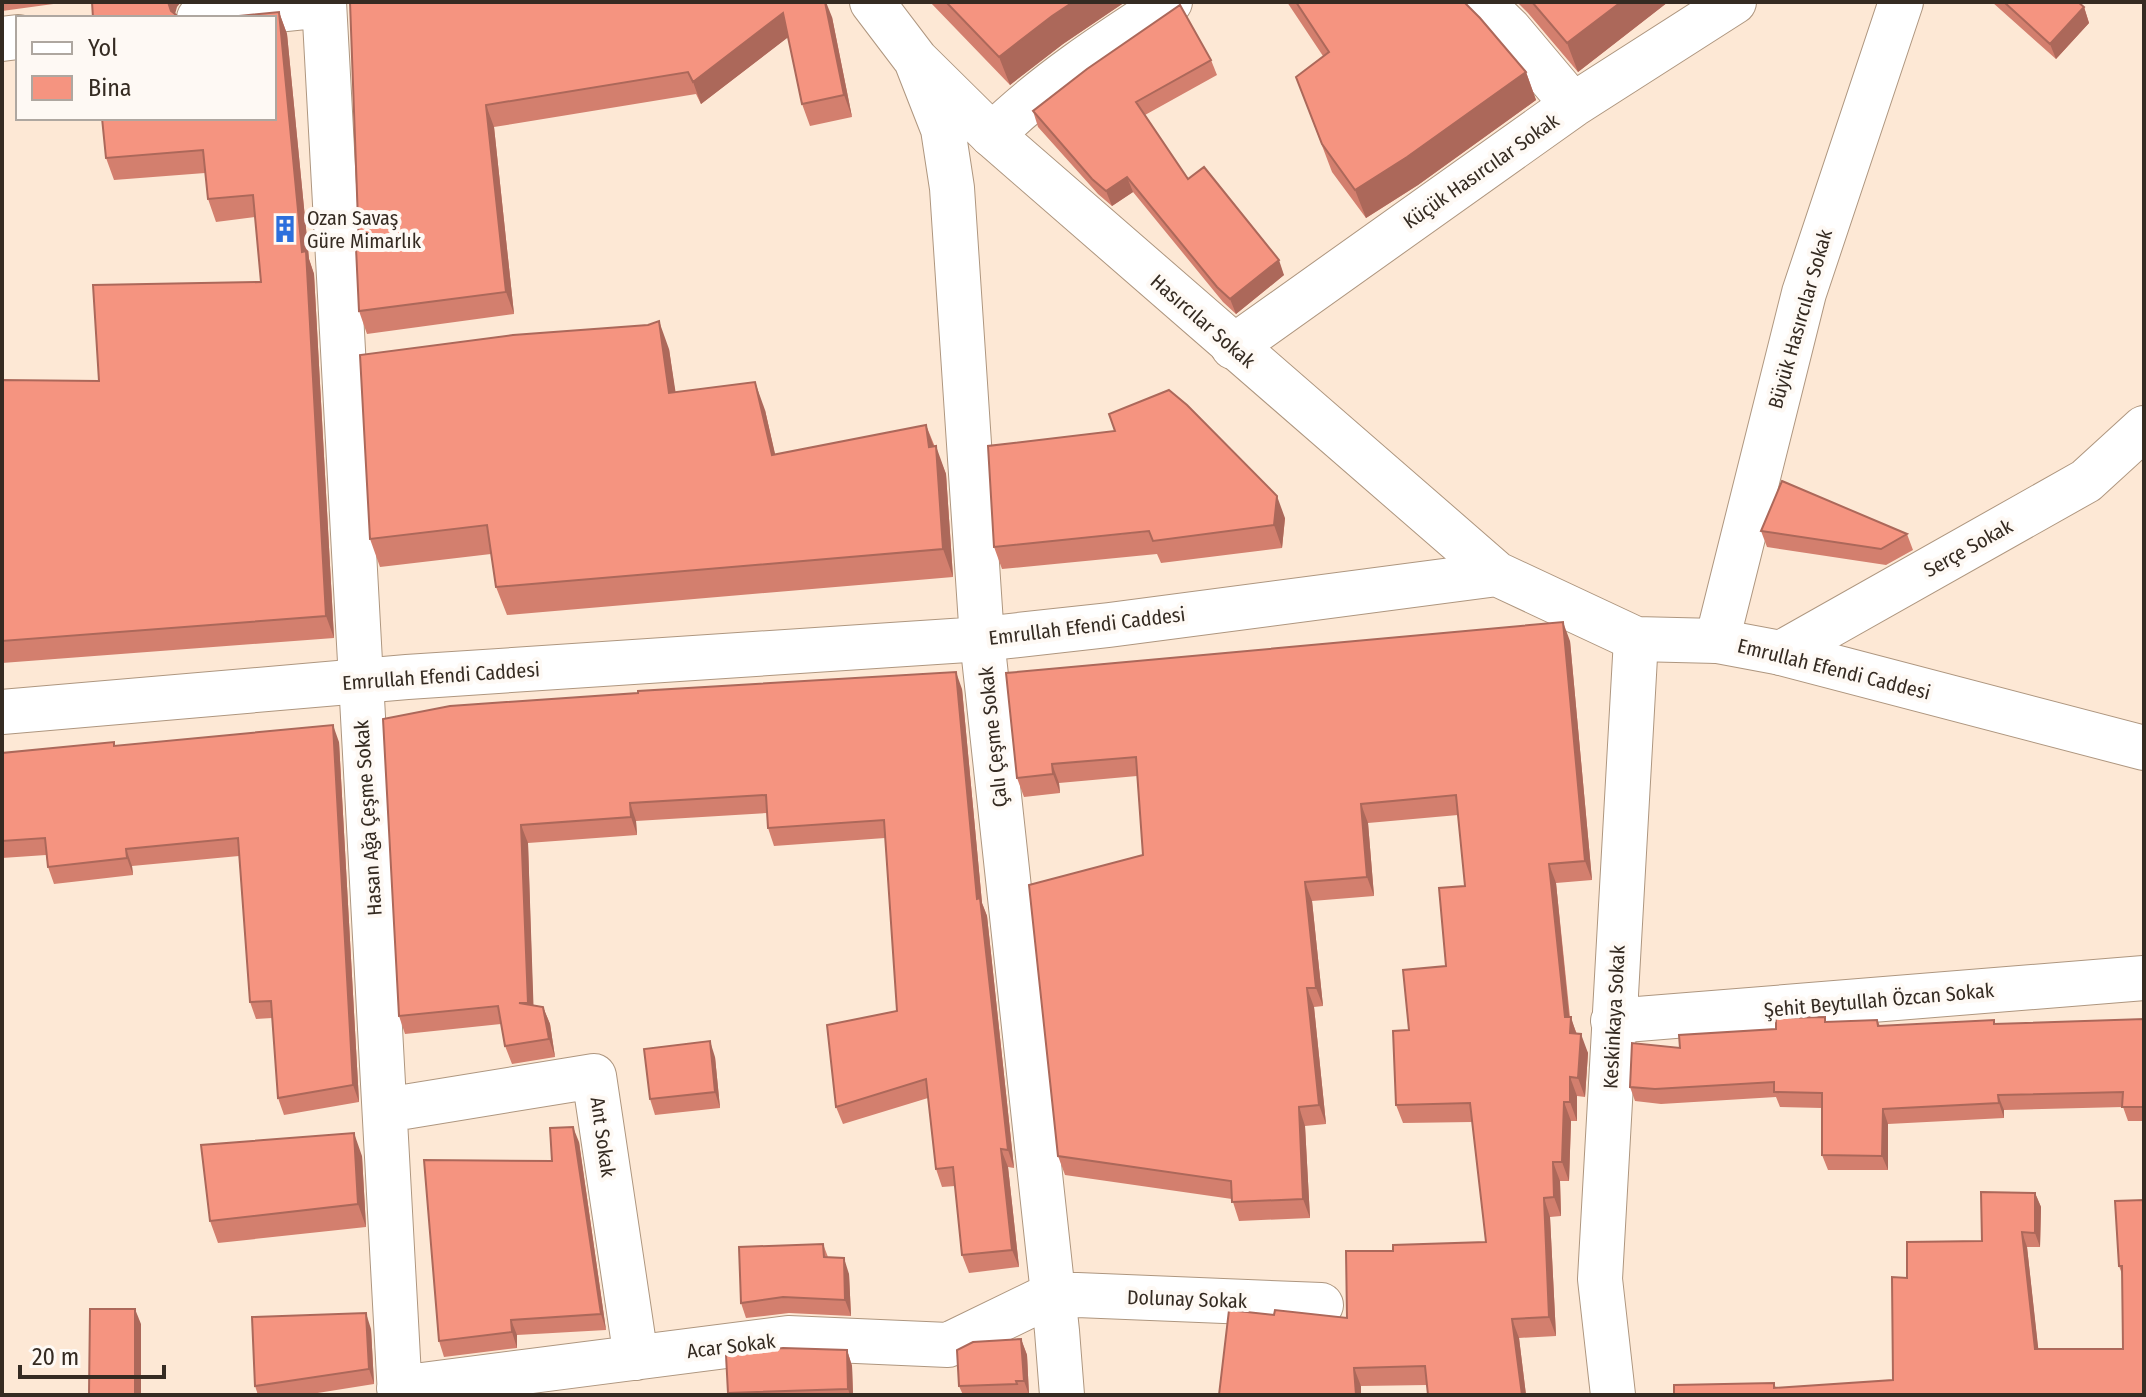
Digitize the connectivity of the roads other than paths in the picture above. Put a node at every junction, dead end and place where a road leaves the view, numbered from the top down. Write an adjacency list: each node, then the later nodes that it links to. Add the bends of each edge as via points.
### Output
1 (872, 2): 8 (street, Çalı Çeşme Sokak)
2 (1170, 2): 10 (street, via 1024,104)
3 (1481, 2): 9 (street)
4 (1734, 2): 9 (street, Küçük Hasırcılar Sokak)
5 (1901, 2): 18 (street, Büyük Hasırcılar Sokak, via 1804,293)
6 (324, 3): 7 (street); 13 (street, Hasan Ağa Çeşme Sokak)
7 (216, 16)
8 (916, 60): 10 (street, Hasırcılar Sokak); 16 (street, Çalı Çeşme Sokak, via 943,129 952,188)
9 (1573, 105): 11 (street, Küçük Hasırcılar Sokak)
10 (992, 135): 11 (street, Hasırcılar Sokak)
11 (1233, 347): 15 (street, Hasırcılar Sokak)
12 (387, 356): 13 (street)
13 (343, 362): 20 (street, Hasan Ağa Çeşme Sokak)
14 (2144, 428): 19 (street, Serçe Sokak, via 2086,481)
15 (1497, 574): 16 (street, Emrullah Efendi Caddesi); 17 (street, Emrullah Efendi Caddesi)
16 (982, 639): 20 (street, Emrullah Efendi Caddesi); 26 (street, Çalı Çeşme Sokak)
17 (1636, 639): 18 (street, Emrullah Efendi Caddesi); 24 (street, Keskinkaya Sokak)
18 (1717, 641): 19 (street, Emrullah Efendi Caddesi)
19 (1781, 653): 22 (street, Emrullah Efendi Caddesi)
20 (359, 681): 21 (street, Emrullah Efendi Caddesi); 25 (street, Hasan Ağa Çeşme Sokak)
21 (2, 712)
22 (2144, 748)
23 (2144, 978): 24 (street, Şehit Beytullah Özcan Sokak)
24 (1613, 1021): 31 (street, Keskinkaya Sokak, via 1600,1279)
25 (386, 1110): 28 (street, Ant Sokak, via 594,1076); 29 (street, Hasan Ağa Çeşme Sokak)
26 (1053, 1294): 27 (street, Dolunay Sokak); 28 (street, Acar Sokak, via 948,1345 788,1338); 30 (street, Çalı Çeşme Sokak)
27 (1321, 1305)
28 (636, 1358): 29 (street, Acar Sokak)
29 (400, 1392)
30 (1062, 1395)
31 (1613, 1395)

